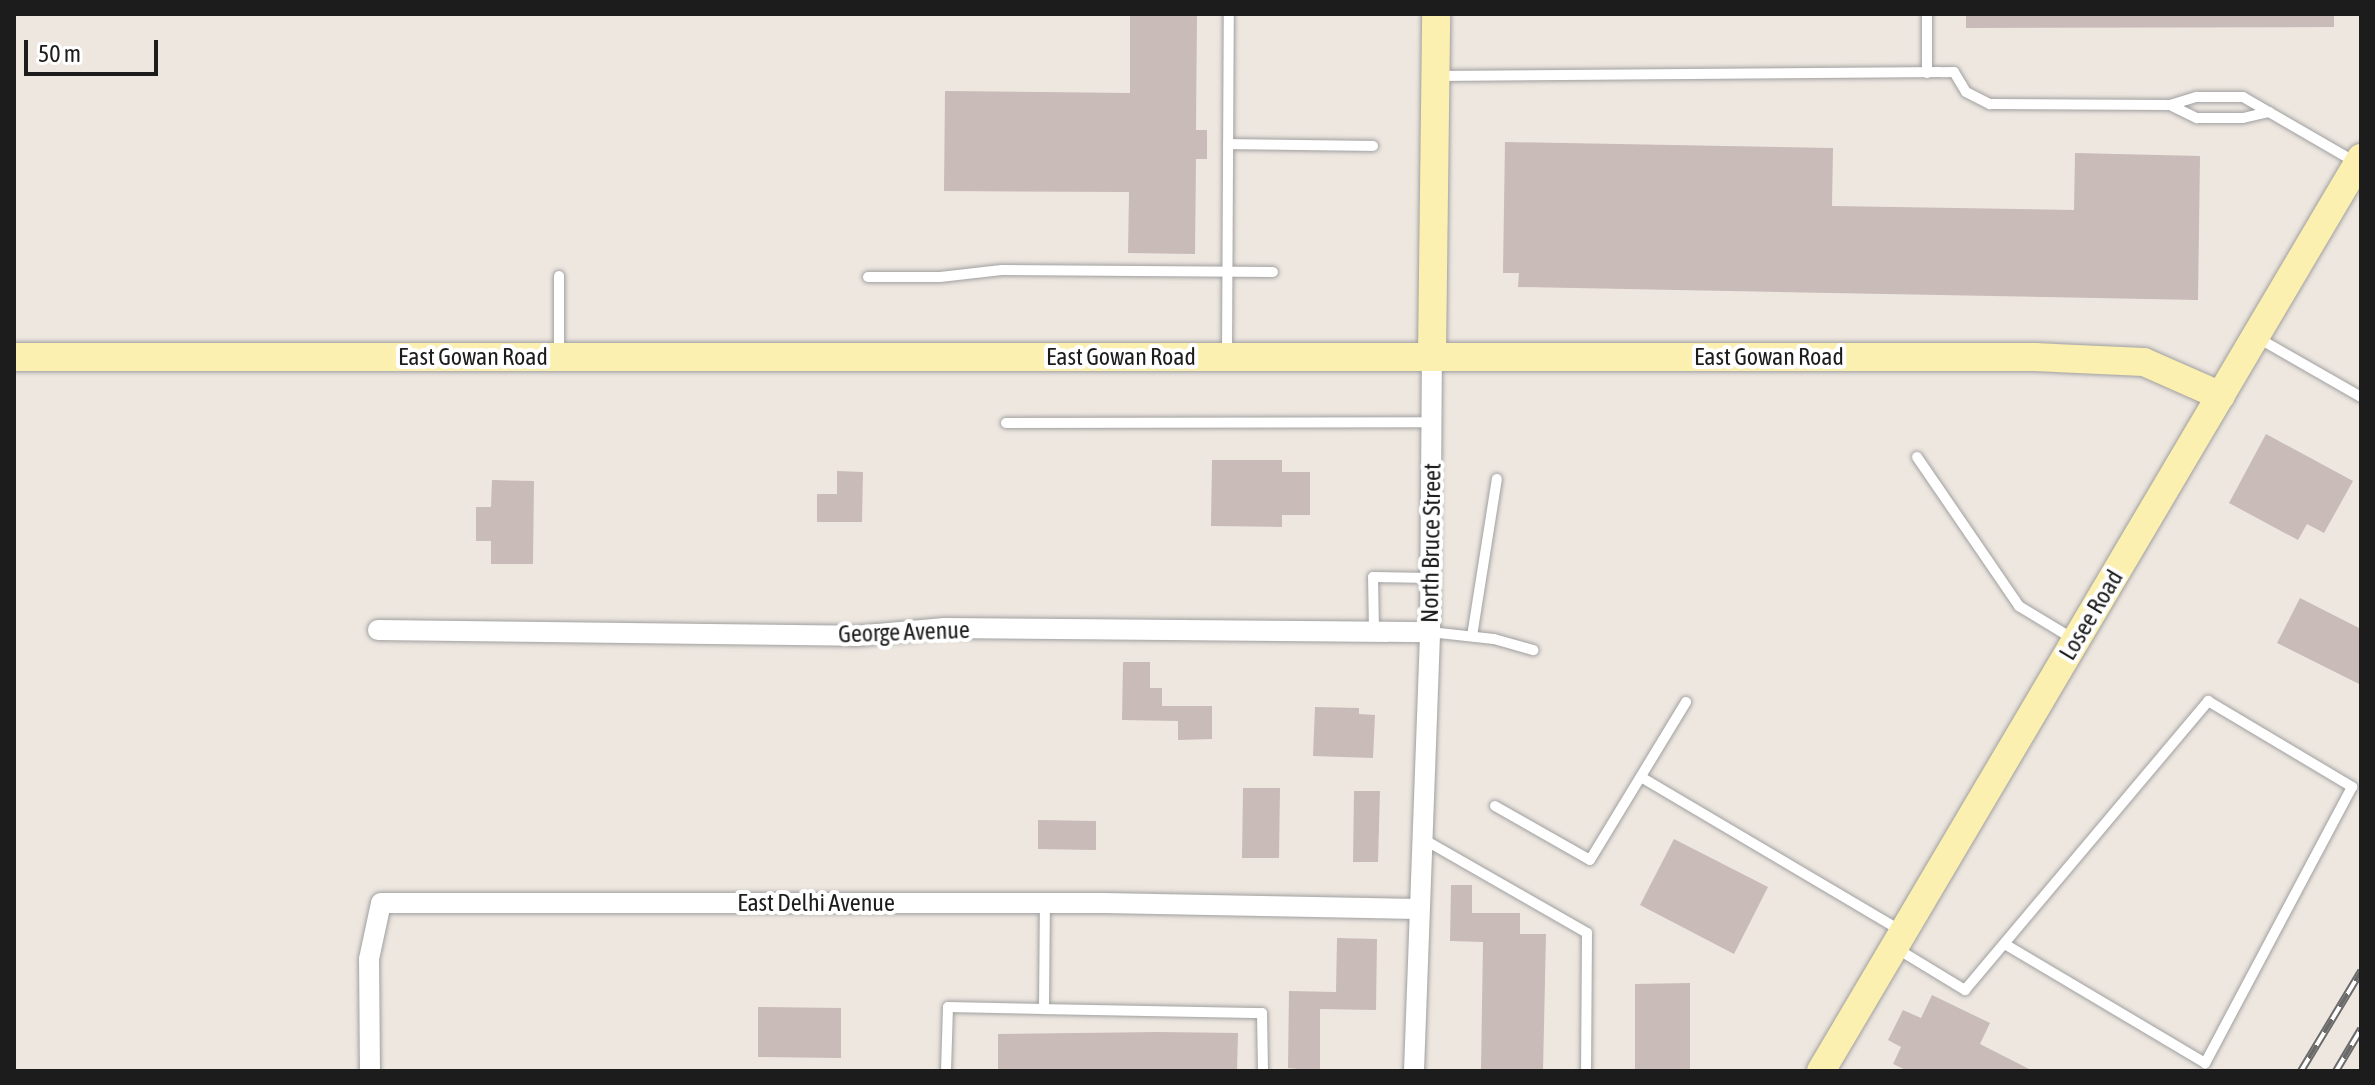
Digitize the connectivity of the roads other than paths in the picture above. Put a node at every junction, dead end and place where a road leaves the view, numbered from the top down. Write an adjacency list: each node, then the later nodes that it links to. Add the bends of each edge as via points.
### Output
1 (1229, 14): 10 (lane)
2 (1436, 14): 5 (street, North Bruce Street)
3 (1927, 14): 4 (lane)
4 (1927, 73): 5 (lane); 7 (lane, via 1954,72 1966,92 1990,104)
5 (1434, 76): 18 (street, North Bruce Street)
6 (2233, 97): 7 (lane, via 2197,97); 8 (lane); 9 (lane)
7 (2170, 105): 9 (lane, via 2197,118)
8 (2269, 112): 9 (lane); 12 (lane)
9 (2233, 118)
10 (1228, 144): 11 (lane); 13 (lane)
11 (1373, 146)
12 (2360, 162): 17 (street, Losee Road)
13 (1227, 272): 14 (lane); 16 (lane, via 1002,270); 21 (lane)
14 (1273, 272)
15 (559, 276): 20 (lane)
16 (868, 277)
17 (2256, 337): 22 (street, Losee Road); 23 (lane)
18 (1432, 356): 21 (street, East Gowan Road); 22 (street, East Gowan Road, via 2144,362); 24 (street, North Bruce Street)
19 (14, 357): 20 (street, East Gowan Road)
20 (559, 357): 21 (street, East Gowan Road)
21 (1227, 357)
22 (2221, 396): 33 (street, Losee Road)
23 (2361, 397)
24 (1432, 422): 25 (lane); 28 (street, North Bruce Street)
25 (1006, 423)
26 (1917, 457): 33 (lane, via 2019,606)
27 (1497, 479): 32 (lane)
28 (1431, 578): 30 (lane, via 1373,577); 31 (street, North Bruce Street)
29 (378, 630): 30 (street, George Avenue, via 855,636 945,628)
30 (1374, 632): 31 (street, George Avenue)
31 (1430, 632): 32 (lane); 38 (street, North Bruce Street)
32 (1472, 636): 34 (lane)
33 (2076, 641): 41 (street, Losee Road)
34 (1533, 650)
35 (1686, 702): 36 (lane)
36 (1641, 777): 37 (lane, via 1590,860); 41 (lane)
37 (1495, 806)
38 (1422, 838): 40 (street, North Bruce Street); 48 (lane, via 1587,933)
39 (1045, 903): 40 (street, East Delhi Avenue); 43 (lane); 44 (street, East Delhi Avenue, via 381,903 369,959)
40 (1419, 909): 47 (street, North Bruce Street)
41 (1898, 940): 42 (lane, via 1965,990); 49 (street, Losee Road)
42 (2008, 946): 42 (lane, via 2208,701 2352,787 2205,1063)
43 (1044, 1009): 45 (lane, via 948,1007); 46 (lane, via 1262,1013)
44 (370, 1071)
45 (946, 1071)
46 (1263, 1071)
47 (1414, 1071)
48 (1586, 1071)
49 (1821, 1071)

